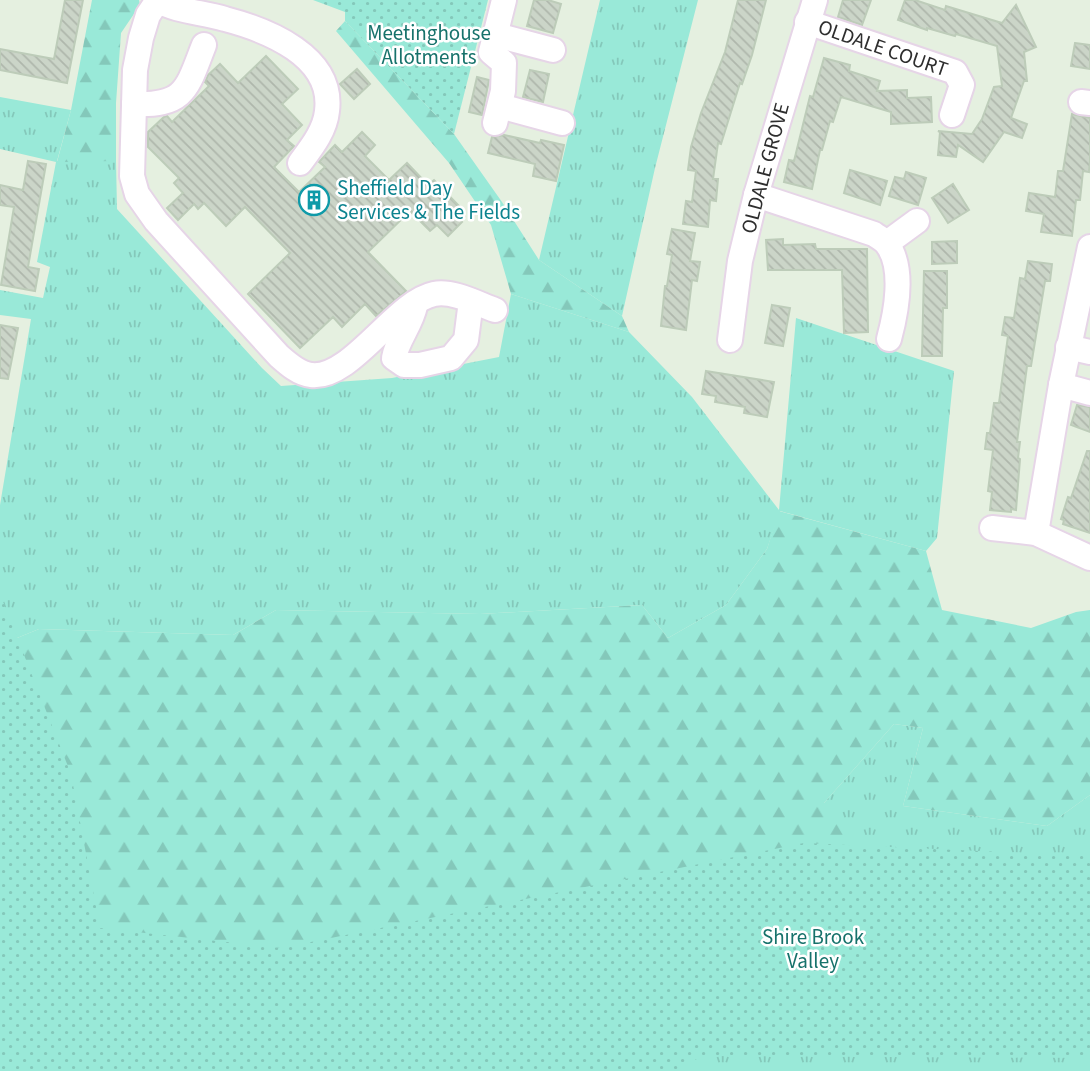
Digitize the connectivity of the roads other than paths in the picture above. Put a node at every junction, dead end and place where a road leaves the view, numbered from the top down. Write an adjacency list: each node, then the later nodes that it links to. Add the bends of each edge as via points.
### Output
1 (158, 0): 7 (street, via 141,38); 10 (street, via 280,37 310,60 328,91 327,113 320,135)
2 (504, 0): 4 (street)
3 (811, 11): 8 (street, OLDALE COURT, via 955,72 962,86); 11 (street, OLDALE GROVE)
4 (494, 44): 6 (street); 9 (street, via 504,63 505,78 497,114)
5 (204, 46): 7 (street, via 178,97 158,105)
6 (553, 50)
7 (134, 104): 16 (street, via 132,176 137,194 156,221 295,369 311,375 329,373)
8 (952, 115)
9 (562, 123)
10 (300, 163)
11 (756, 195): 13 (street, via 874,234); 19 (street, OLDALE GROVE, via 740,261)
12 (917, 221): 13 (street)
13 (887, 243): 18 (street, via 897,280)
14 (1090, 247): 20 (street)
15 (471, 301): 16 (street, via 434,294); 16 (street, via 466,340 451,358 404,365 394,358 395,350 412,321); 17 (street)
16 (416, 302)
17 (495, 310)
18 (888, 339)
19 (730, 340)
20 (1079, 349): 21 (street)
21 (1060, 385): 22 (street); 24 (street)
22 (1090, 393)
23 (992, 528): 24 (street)
24 (1036, 533): 25 (street)
25 (1082, 555)

